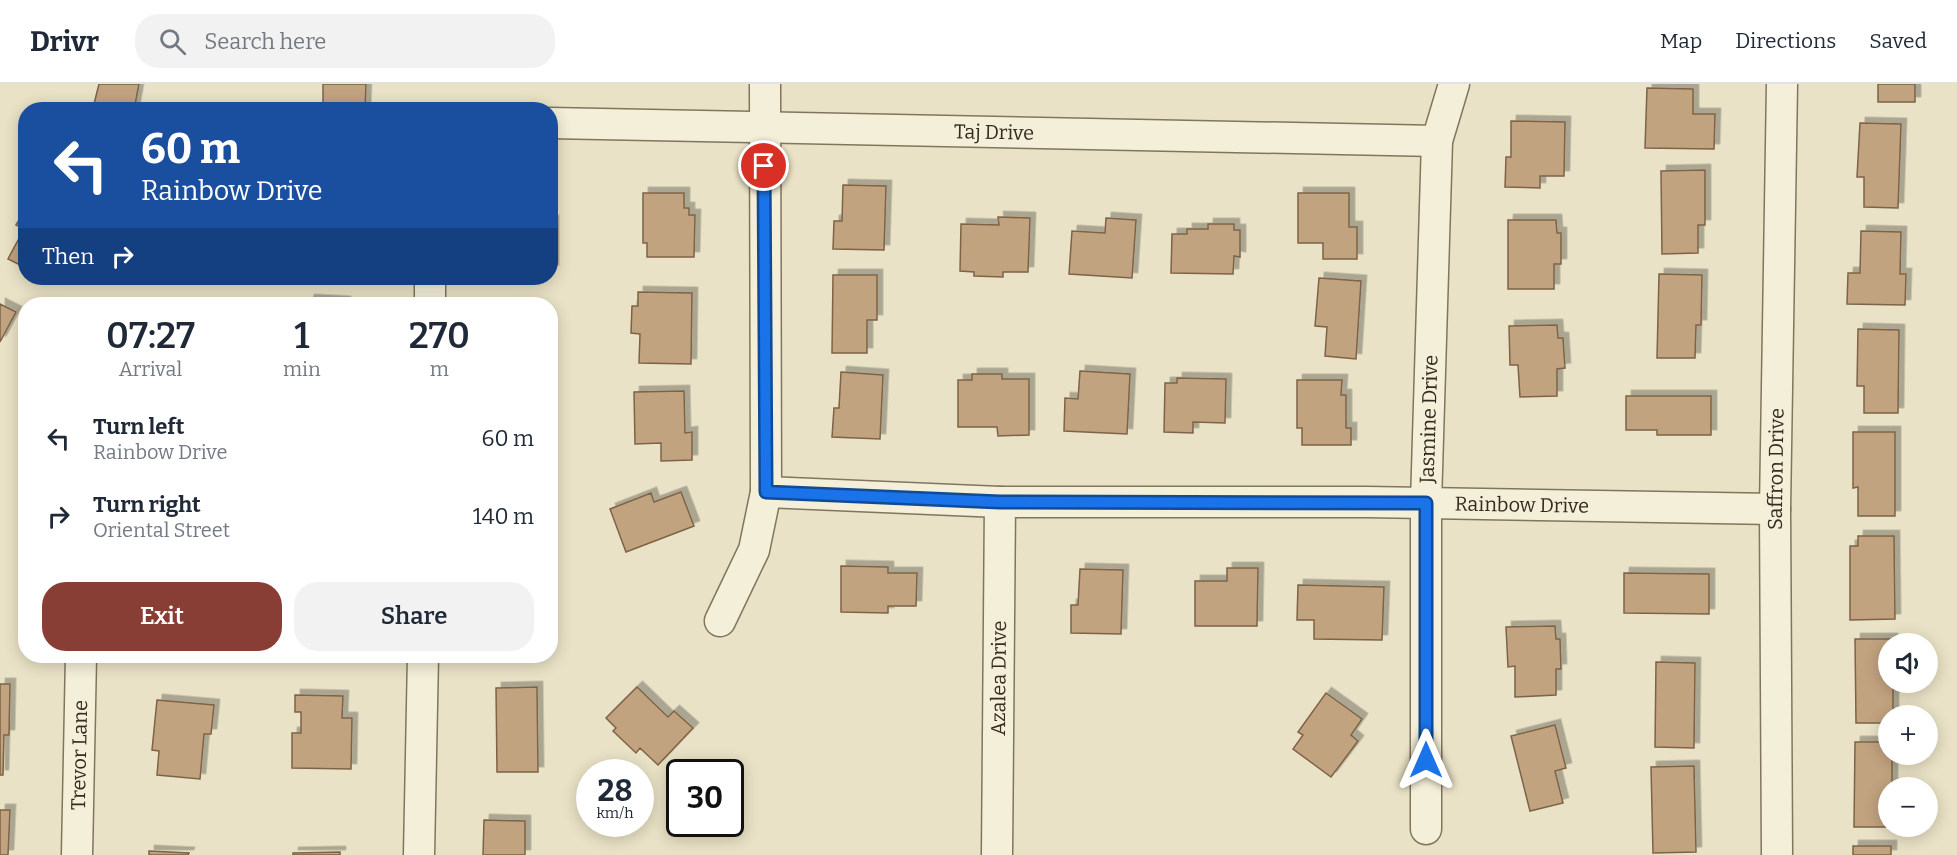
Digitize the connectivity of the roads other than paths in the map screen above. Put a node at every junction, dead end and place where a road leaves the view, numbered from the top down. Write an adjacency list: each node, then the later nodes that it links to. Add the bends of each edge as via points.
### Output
1 (765, 84): 5 (street)
2 (1454, 84): 6 (street, Jasmine Drive)
3 (1782, 84): 10 (street, Saffron Drive)
4 (558, 123): 5 (street, Taj Drive)
5 (764, 128): 6 (street, Taj Drive); 7 (street)
6 (1437, 141): 9 (street, Jasmine Drive)
7 (766, 492): 8 (street, Rainbow Drive); 11 (street, via 754,550)
8 (1000, 502): 9 (street, Rainbow Drive); 17 (street, Azalea Drive)
9 (1426, 503): 10 (street, Rainbow Drive); 14 (street, Jasmine Drive)
10 (1774, 509): 18 (street, Saffron Drive)
11 (720, 621)
12 (81, 663): 15 (street, Trevor Lane)
13 (423, 663): 16 (street)
14 (1426, 829)
15 (77, 855)
16 (419, 855)
17 (997, 855)
18 (1777, 855)

